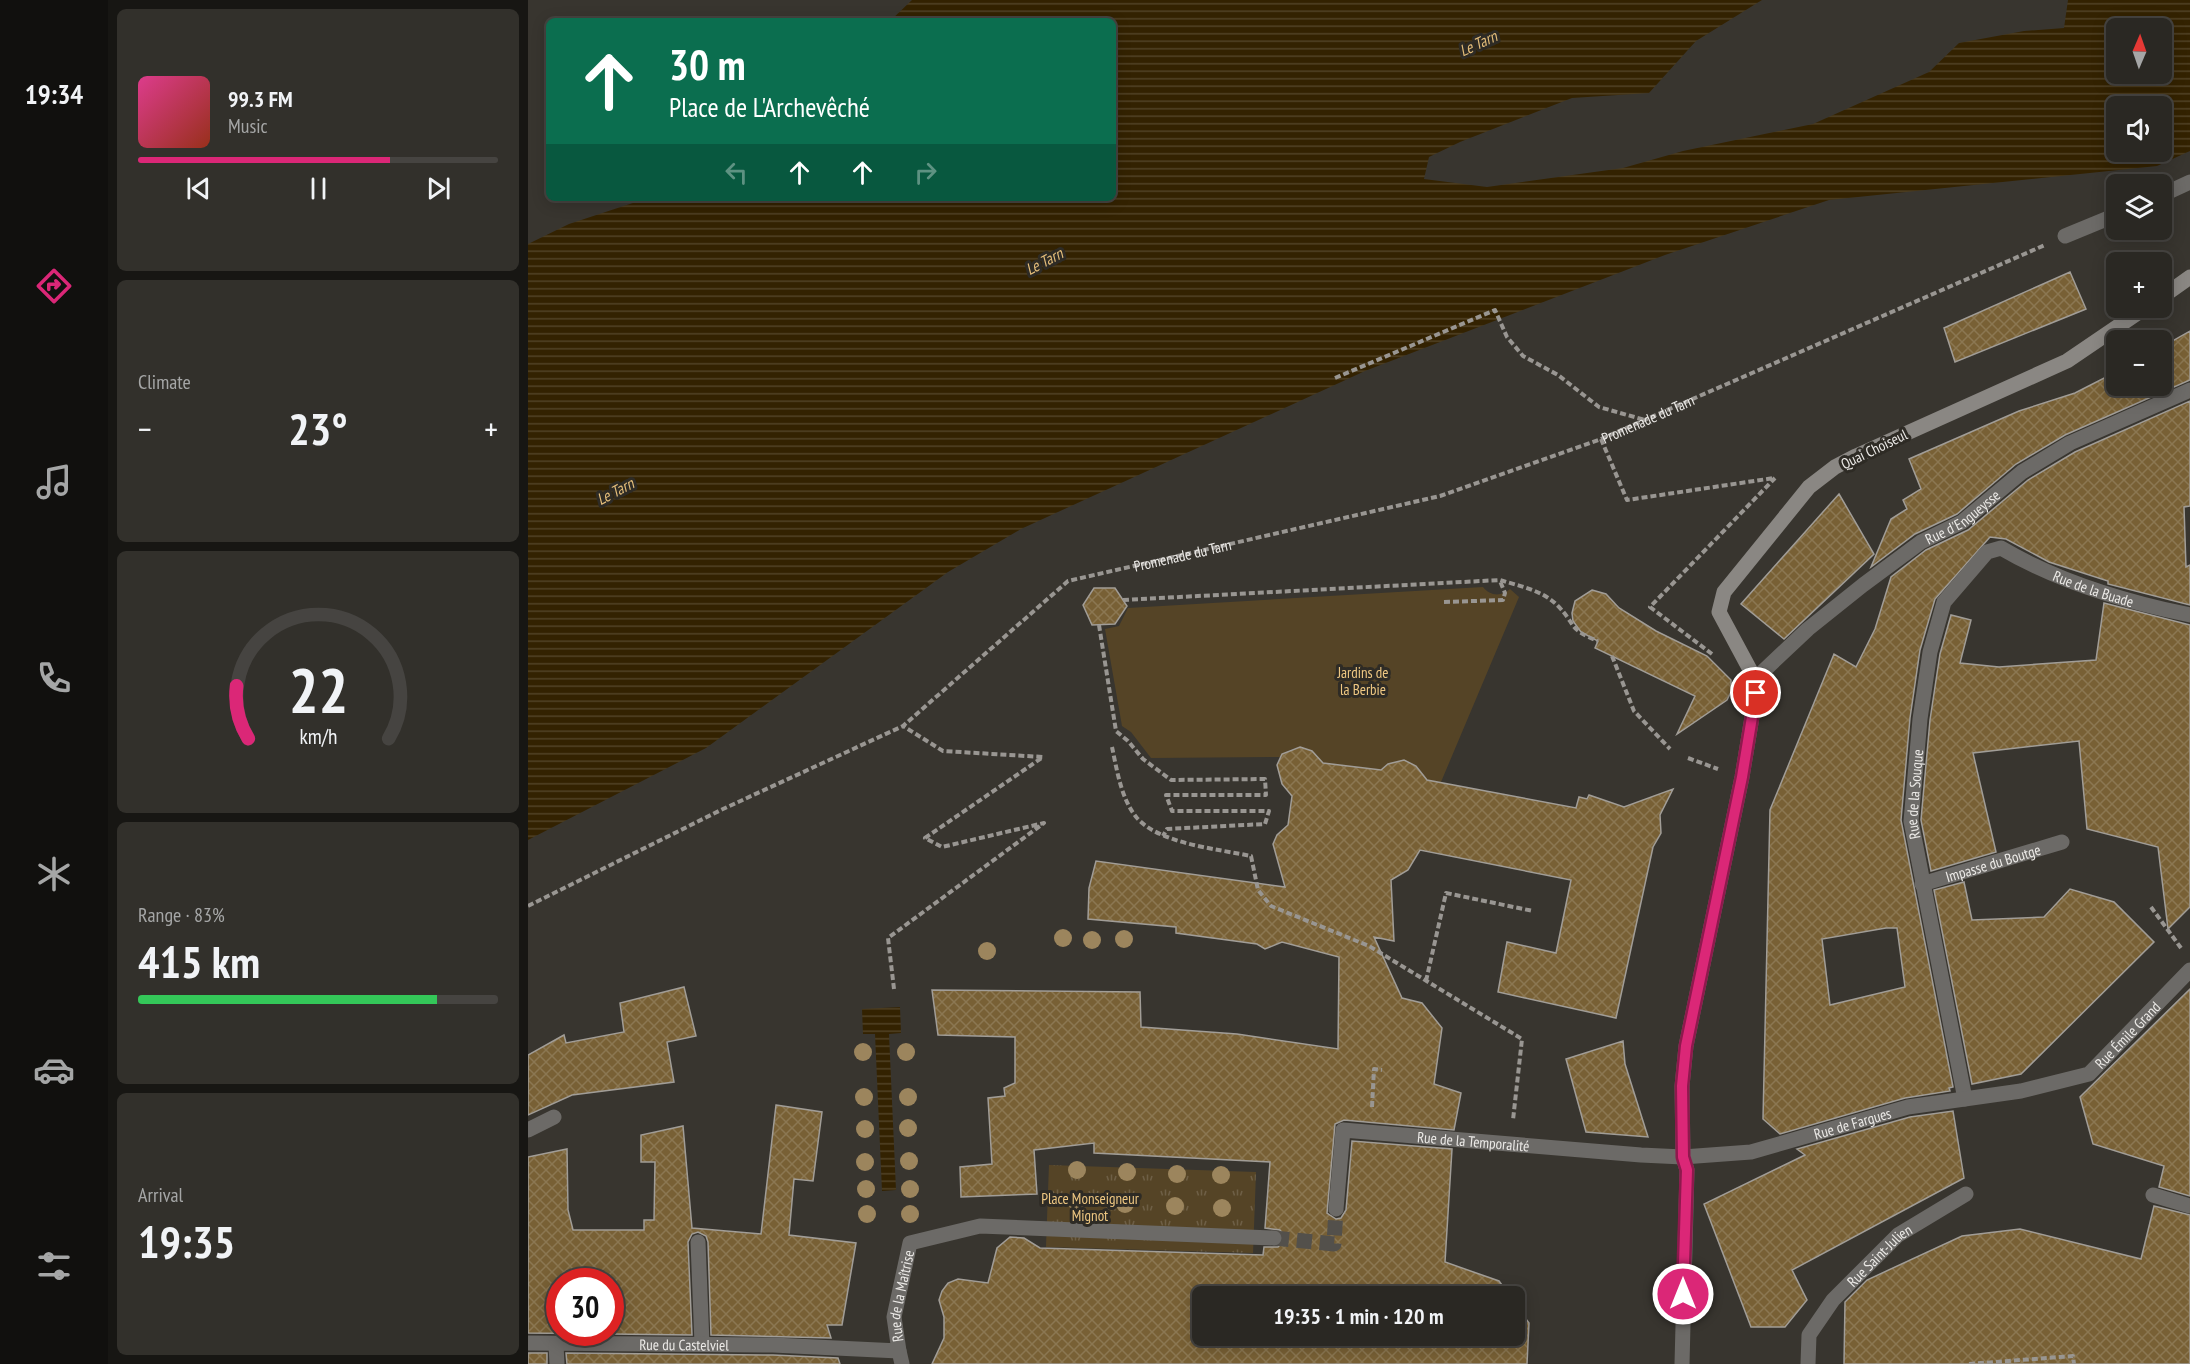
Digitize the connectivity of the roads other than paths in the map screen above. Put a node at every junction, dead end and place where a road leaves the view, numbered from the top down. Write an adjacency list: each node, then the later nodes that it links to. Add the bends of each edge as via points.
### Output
1 (2190, 182): 2 (street)
2 (2172, 190)
3 (2106, 219): 4 (street)
4 (2065, 236)
5 (2189, 279): 6 (street)
6 (2172, 290)
7 (2130, 318): 11 (street, Quai Choiseul, via 2067,361 1856,456 1809,488 1735,577 1719,603 1724,625)
8 (2190, 390): 11 (street, Rue d'Engueysse, via 2070,443 2022,472 1962,522 1921,542 1863,585)
9 (2001, 548): 10 (street, Rue de la Buade, via 2052,573 2145,606); 13 (street, Rue de la Souque, via 1987,552 1944,602 1930,652 1911,821)
10 (2190, 615)
11 (1755, 679): 19 (street, via 1742,777 1686,1046)
12 (2062, 842): 13 (street, Impasse du Boutge)
13 (1922, 884): 16 (street, Rue de la Souque)
14 (2190, 970): 15 (street, Rue Émile Grand, via 2089,1074)
15 (2021, 1091): 16 (street, Rue de Fargues)
16 (1965, 1099): 19 (street, Rue de Fargues, via 1908,1107 1751,1152)
17 (554, 1117): 18 (street)
18 (528, 1130)
19 (1683, 1157): 23 (street, Rue de la Temporalité, via 1343,1130); 33 (street, via 1687,1170)
20 (1966, 1194): 34 (street, Rue Saint-Julien, via 1898,1235 1833,1300 1809,1335)
21 (2153, 1195): 22 (street)
22 (2190, 1206)
23 (1336, 1209)
24 (1274, 1238): 31 (street, Rue de la Maîtrise, via 980,1226 910,1243 894,1317)
25 (698, 1242): 28 (street)
26 (528, 1343): 27 (street, Rue du Castelviel)
27 (546, 1344)
28 (702, 1344): 29 (street, Rue du Castelviel); 31 (street, Rue du Castelviel, via 840,1349)
29 (624, 1345)
30 (556, 1346): 32 (street)
31 (901, 1357)
32 (557, 1364)
33 (1682, 1364)
34 (1808, 1364)

